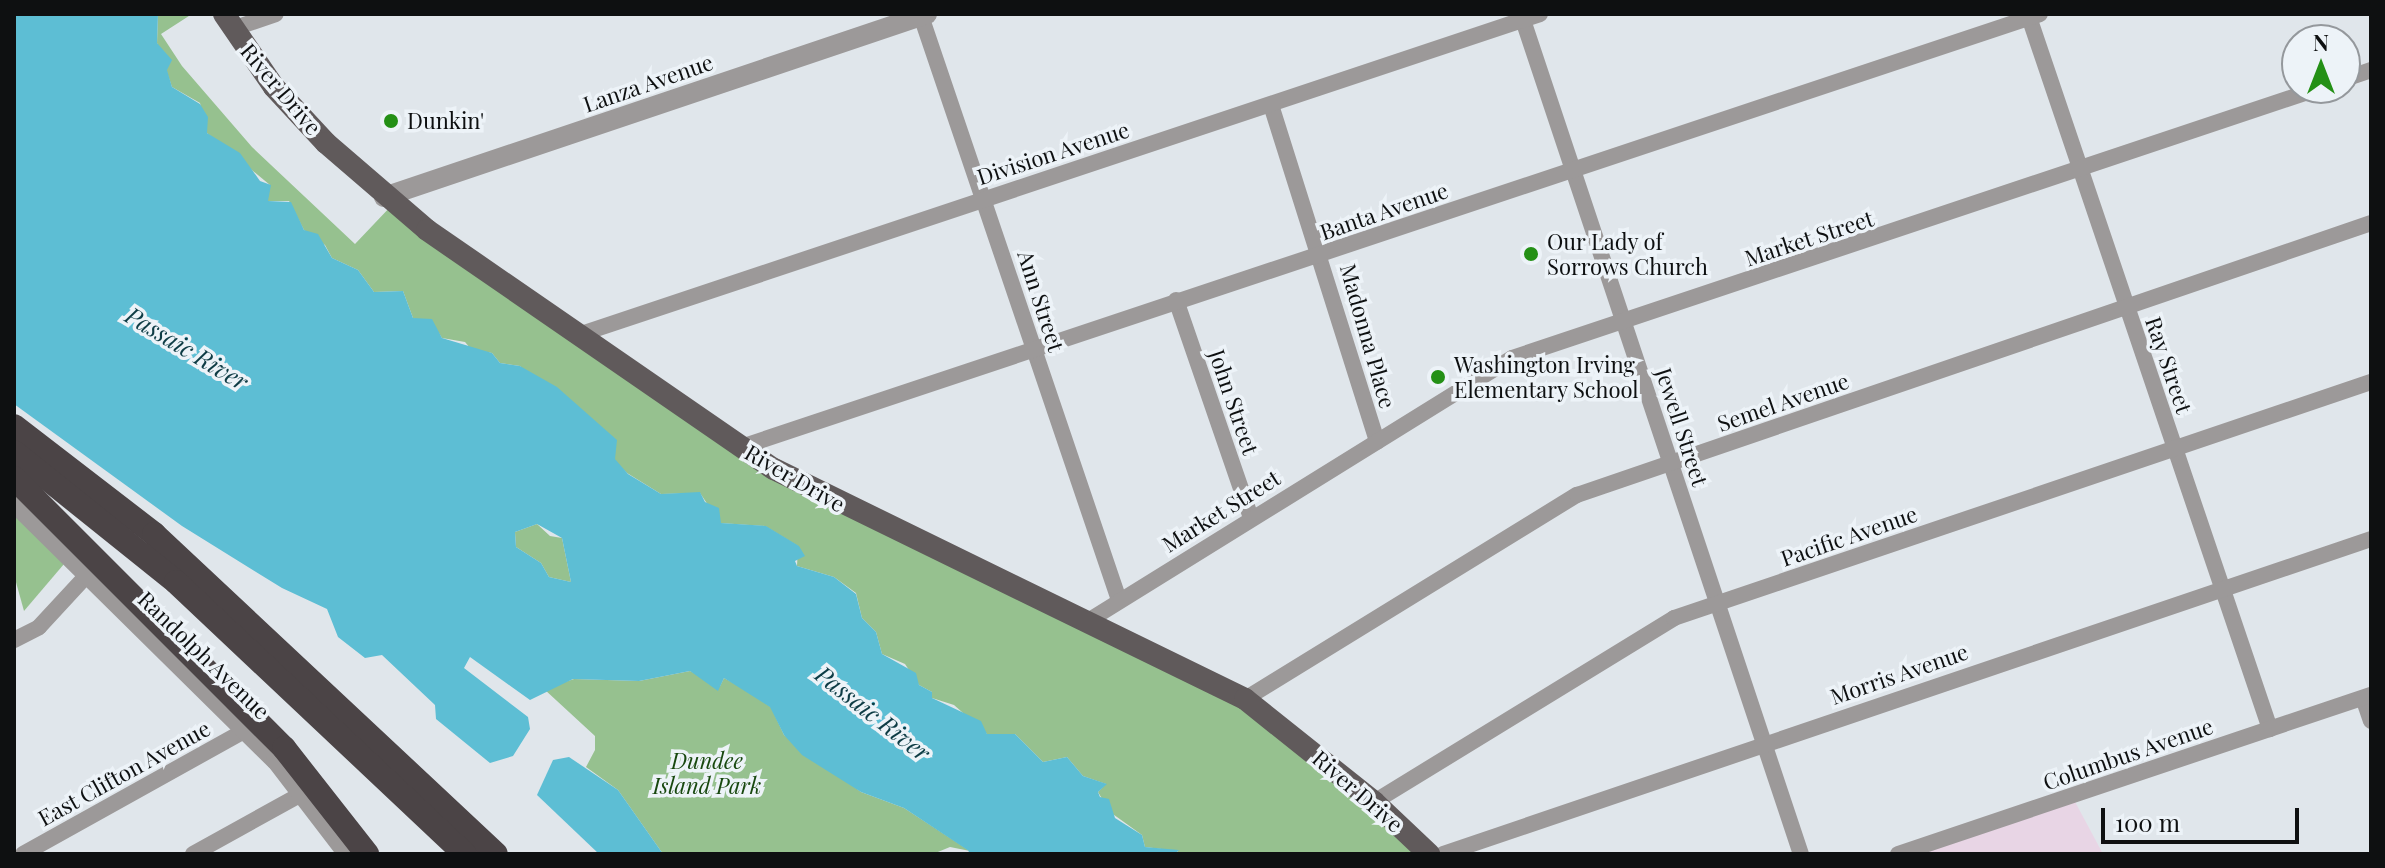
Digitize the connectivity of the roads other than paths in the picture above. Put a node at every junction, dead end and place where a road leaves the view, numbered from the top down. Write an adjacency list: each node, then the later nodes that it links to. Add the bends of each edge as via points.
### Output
1 (276, 14): 6 (street)
2 (1540, 14): 5 (street, Division Avenue)
3 (924, 15): 11 (street, Lanza Avenue); 12 (street, Ann Street)
4 (2032, 15): 9 (street, Ray Street); 10 (street, Banta Avenue)
5 (1522, 17): 8 (street, Division Avenue); 10 (street, Jewell Street)
6 (228, 21): 11 (main road, River Drive, via 274,87)
7 (2281, 101): 9 (street, Market Street)
8 (1271, 105): 12 (street, Division Avenue); 14 (street, Madonna Place)
9 (2080, 170): 16 (street, Ray Street); 17 (street, Market Street)
10 (1574, 171): 14 (street, Banta Avenue); 17 (street, Jewell Street)
11 (384, 197): 18 (main road, River Drive)
12 (984, 199): 18 (street, Division Avenue); 19 (street, Ann Street)
13 (2371, 223): 16 (street, Semel Avenue)
14 (1322, 256): 15 (street, Banta Avenue); 22 (street, Madonna Place)
15 (1176, 300): 19 (street, Banta Avenue); 29 (street, John Street)
16 (2126, 309): 24 (street, Ray Street); 26 (street, Semel Avenue)
17 (1624, 321): 22 (street, Market Street, via 1512,358); 26 (street, Jewell Street)
18 (578, 335): 23 (main road, River Drive)
19 (1035, 349): 23 (street, Banta Avenue); 33 (street, Ann Street)
20 (2371, 382): 24 (street, Pacific Avenue)
21 (14, 426): 45 (highway, via 154,534)
22 (1377, 442): 29 (street, Market Street)
23 (741, 447): 35 (main road, River Drive, via 844,507)
24 (2175, 450): 32 (street, Ray Street); 34 (street, Pacific Avenue)
25 (14, 452): 50 (highway, via 167,574)
26 (1671, 463): 34 (street, Jewell Street); 38 (street, Semel Avenue, via 1577,495)
27 (14, 478): 49 (highway, via 284,748)
28 (14, 502): 31 (street, Randolph Avenue)
29 (1251, 518): 33 (street, Market Street)
30 (2371, 539): 32 (street, Morris Avenue)
31 (88, 574): 36 (street, via 39,627); 41 (street, Randolph Avenue)
32 (2222, 589): 40 (street, Ray Street); 42 (street, Morris Avenue)
33 (1119, 600): 35 (street, Market Street)
34 (1717, 604): 42 (street, Jewell Street); 44 (street, Pacific Avenue, via 1650,628)
35 (1088, 621): 38 (main road, River Drive)
36 (14, 640)
37 (2367, 697): 39 (street); 40 (street, Columbus Avenue)
38 (1245, 699): 44 (main road, River Drive)
39 (2371, 721)
40 (2270, 729): 56 (street, Columbus Avenue)
41 (246, 730): 43 (street, Randolph Avenue); 46 (street, East Clifton Avenue)
42 (1763, 743): 54 (street, Morris Avenue); 55 (street, Jewell Street)
43 (303, 793): 47 (street); 48 (street, Randolph Avenue)
44 (1374, 802): 53 (main road, River Drive)
45 (464, 823): 51 (highway); 52 (highway)
46 (33, 852)
47 (193, 854)
48 (348, 854)
49 (367, 854)
50 (465, 854)
51 (496, 854)
52 (503, 854)
53 (1429, 854)
54 (1443, 854)
55 (1801, 854)
56 (1898, 854)

